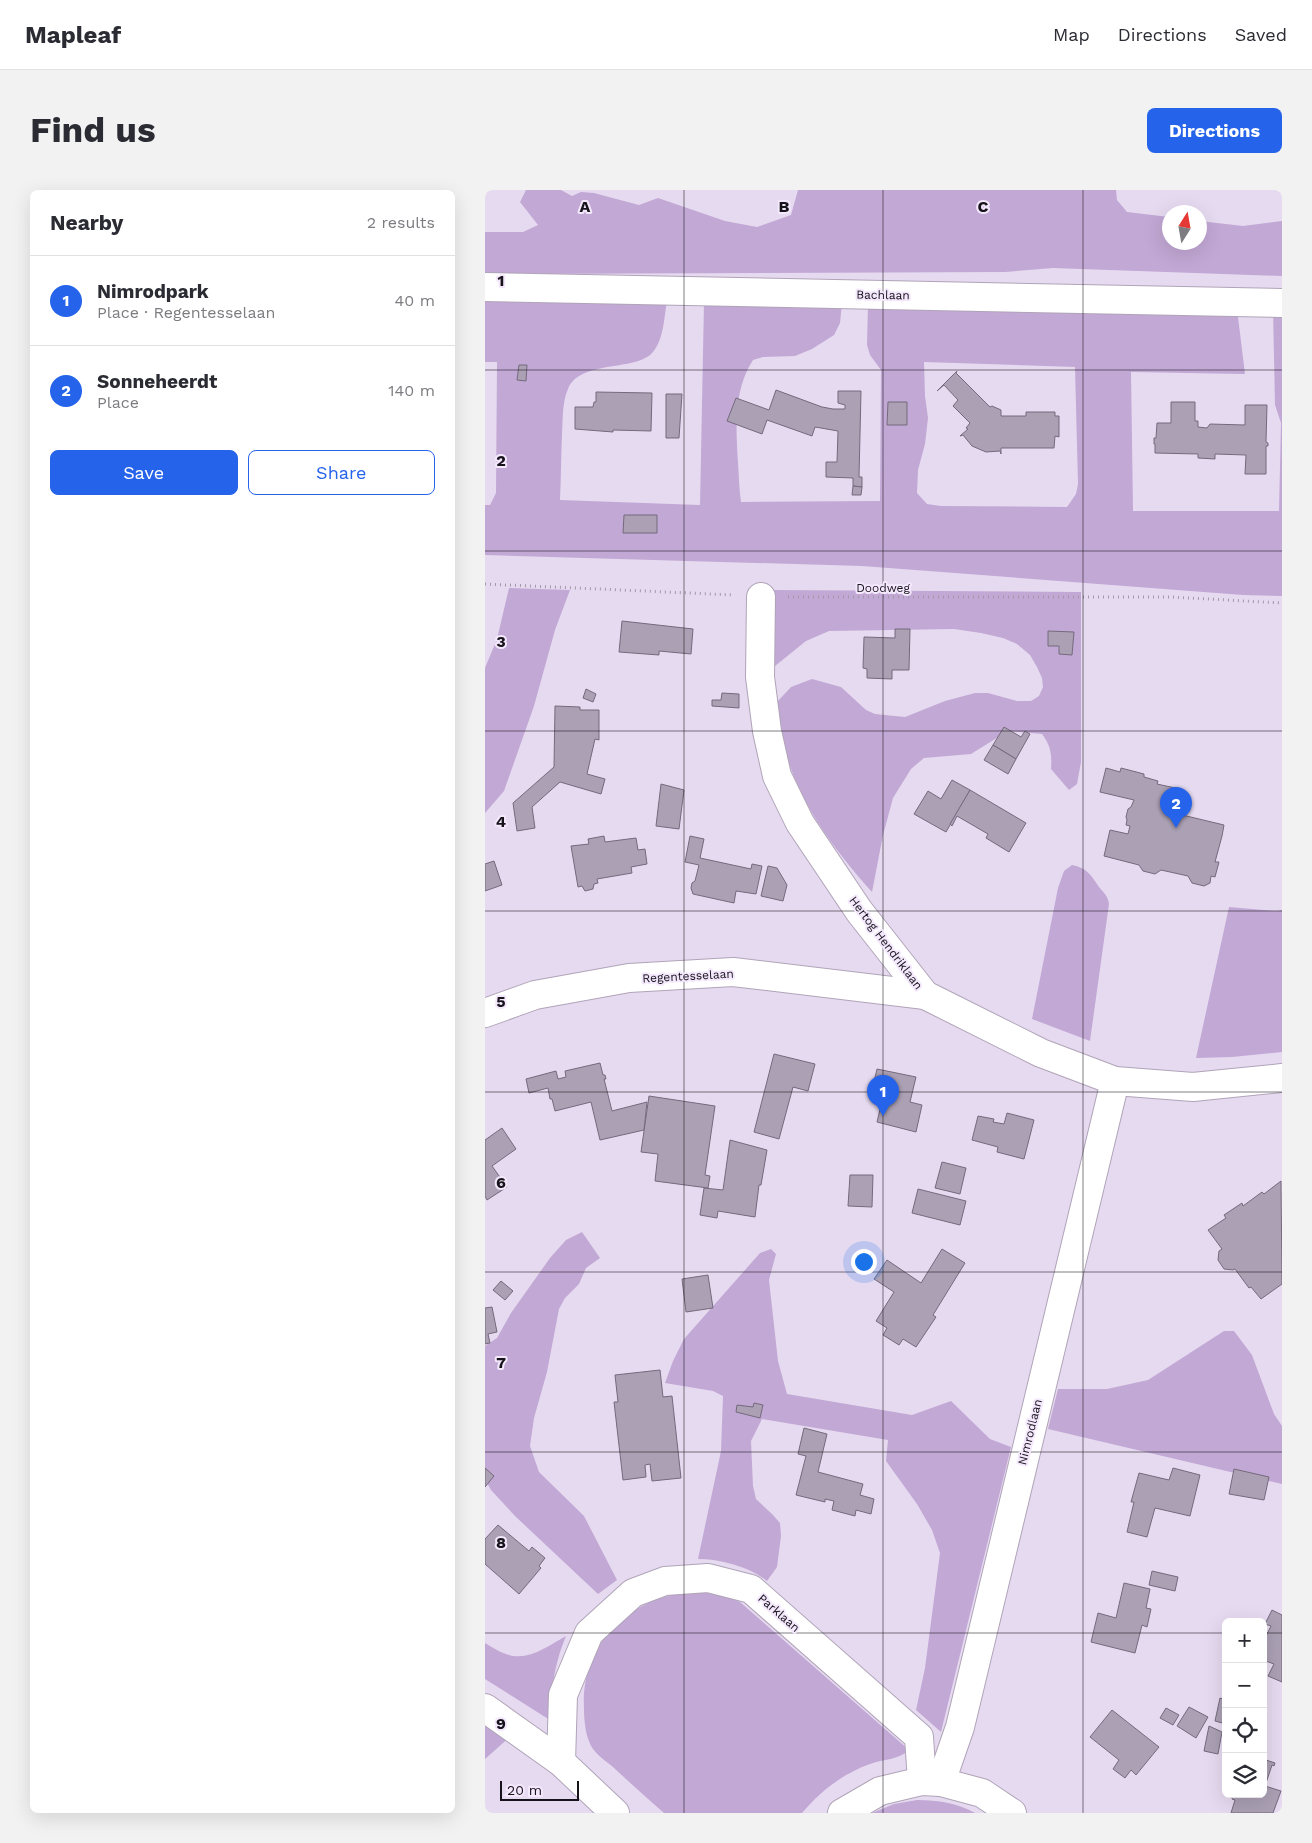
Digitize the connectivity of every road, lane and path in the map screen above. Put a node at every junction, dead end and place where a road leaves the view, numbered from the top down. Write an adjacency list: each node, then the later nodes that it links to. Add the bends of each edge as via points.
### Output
1 (485, 287): 2 (street, Bachlaan)
2 (1282, 303)
3 (485, 584): 4 (path, Doodweg)
4 (761, 596): 5 (path, Doodweg, via 1171,597); 6 (street, Hertog Hendriklaan, via 760,677 777,776 800,823 859,911)
5 (1282, 602)
6 (925, 995): 7 (street, Regentesselaan, via 733,972 629,978 535,995); 9 (street, Hertog Hendriklaan, via 1041,1053)
7 (485, 1013)
8 (1282, 1078): 9 (street, Hertog Hendriklaan, via 1193,1087)
9 (1115, 1081): 12 (street, Nimrodlaan, via 959,1727)
10 (485, 1708): 11 (street)
11 (561, 1762): 12 (street, Parklaan, via 563,1695 589,1633 633,1593 665,1581 708,1578 751,1589 919,1737); 13 (street)
12 (931, 1782): 14 (street, via 880,1791); 15 (street, via 982,1793)
13 (615, 1813)
14 (842, 1813)
15 (1012, 1813)

